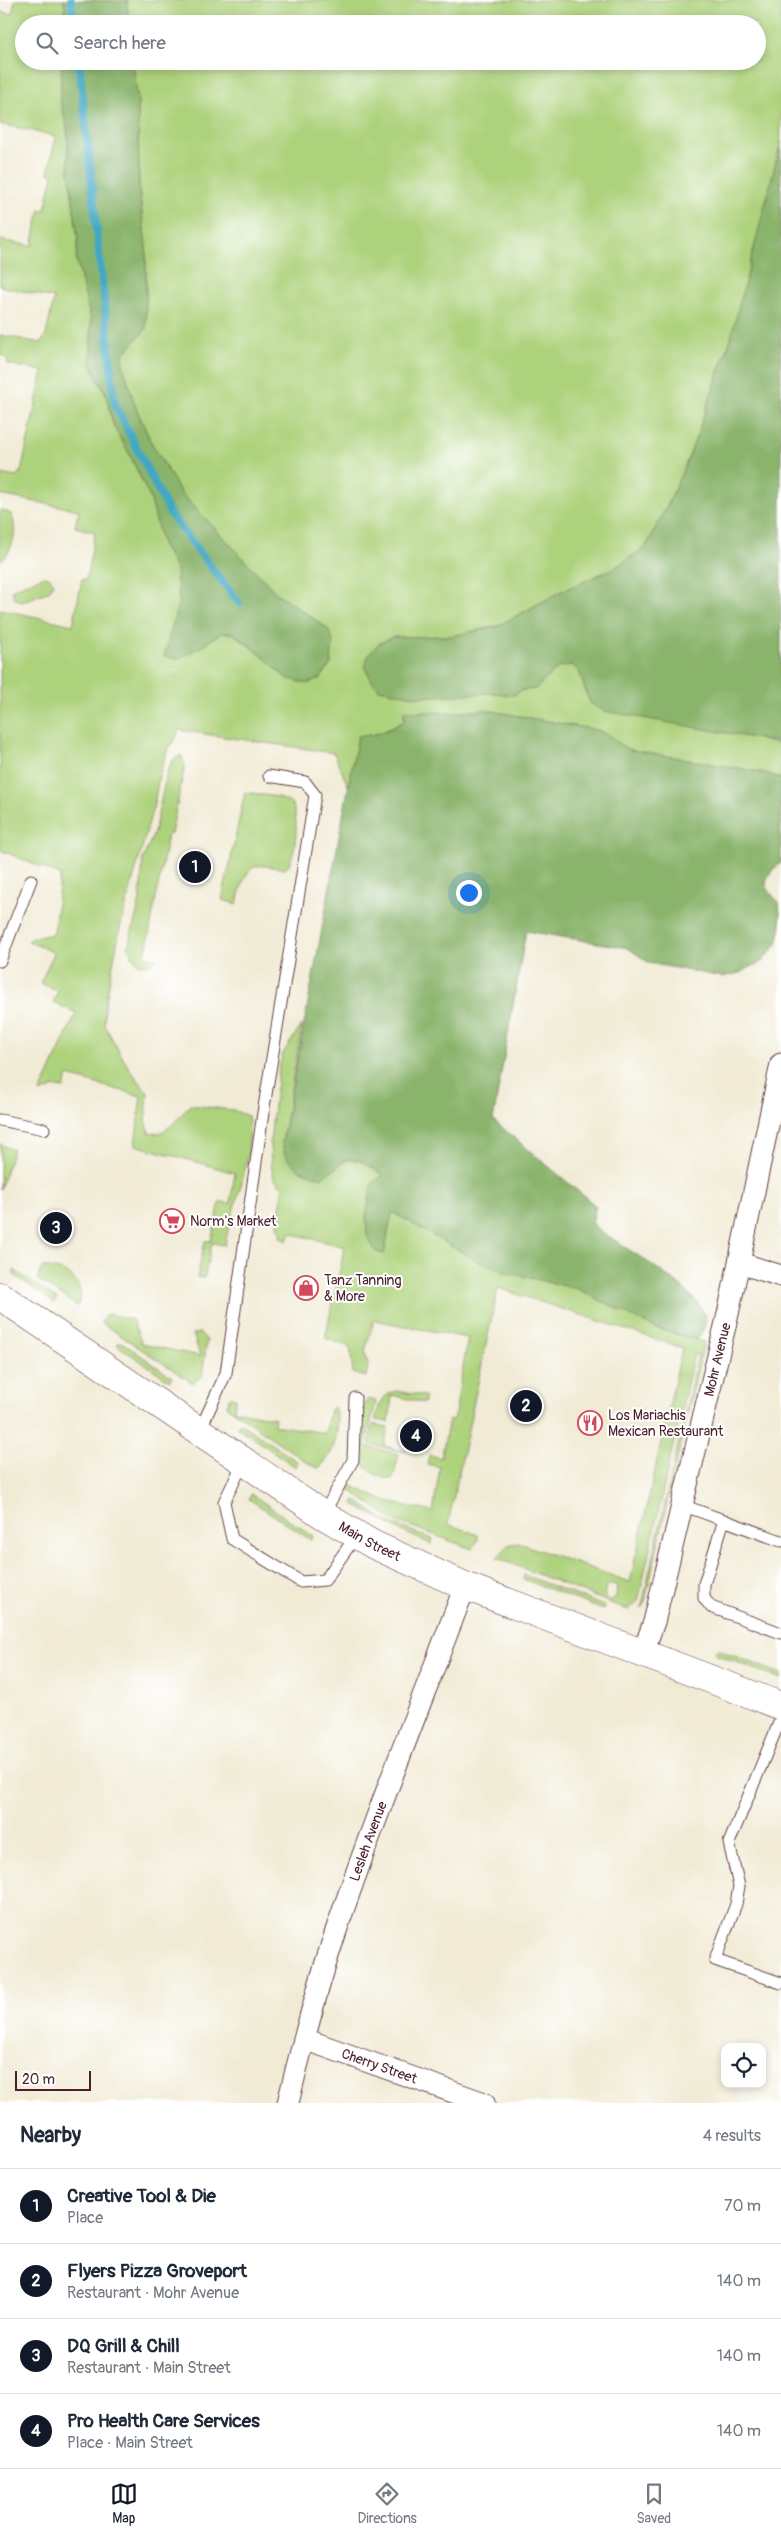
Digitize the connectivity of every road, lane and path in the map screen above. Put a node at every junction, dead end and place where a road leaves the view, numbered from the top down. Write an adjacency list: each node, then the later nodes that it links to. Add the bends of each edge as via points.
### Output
1 (269, 776): 11 (lane, via 305,782 315,795 263,1113 226,1373)
2 (31, 880): 3 (lane)
3 (0, 961)
4 (781, 1064): 7 (street, Mohr Avenue)
5 (0, 1120): 6 (lane)
6 (44, 1129)
7 (740, 1263): 8 (street); 13 (street, Mohr Avenue)
8 (781, 1276)
9 (0, 1296): 11 (main road, Main Street)
10 (355, 1398): 14 (lane, via 353,1460)
11 (200, 1430): 12 (main road, Main Street)
12 (244, 1461): 14 (main road, Main Street); 16 (lane, via 224,1502 232,1539 301,1582 325,1580)
13 (682, 1505): 15 (lane); 20 (street, Mohr Avenue, via 654,1622)
14 (323, 1515): 16 (main road, Main Street)
15 (724, 1520): 17 (lane); 19 (lane, via 704,1584 704,1598 712,1607)
16 (356, 1536): 18 (main road, Main Street)
17 (781, 1541)
18 (465, 1586): 20 (main road, Main Street); 24 (street, Lesleh Avenue, via 366,1845)
19 (781, 1633)
20 (643, 1652): 21 (main road, Main Street)
21 (781, 1706)
22 (781, 1718): 23 (lane, via 729,1844 739,1886 736,1904 715,1960)
23 (781, 1983)
24 (304, 2039): 25 (street, Lesleh Avenue); 26 (street, Cherry Street)
25 (288, 2103)
26 (484, 2103)

